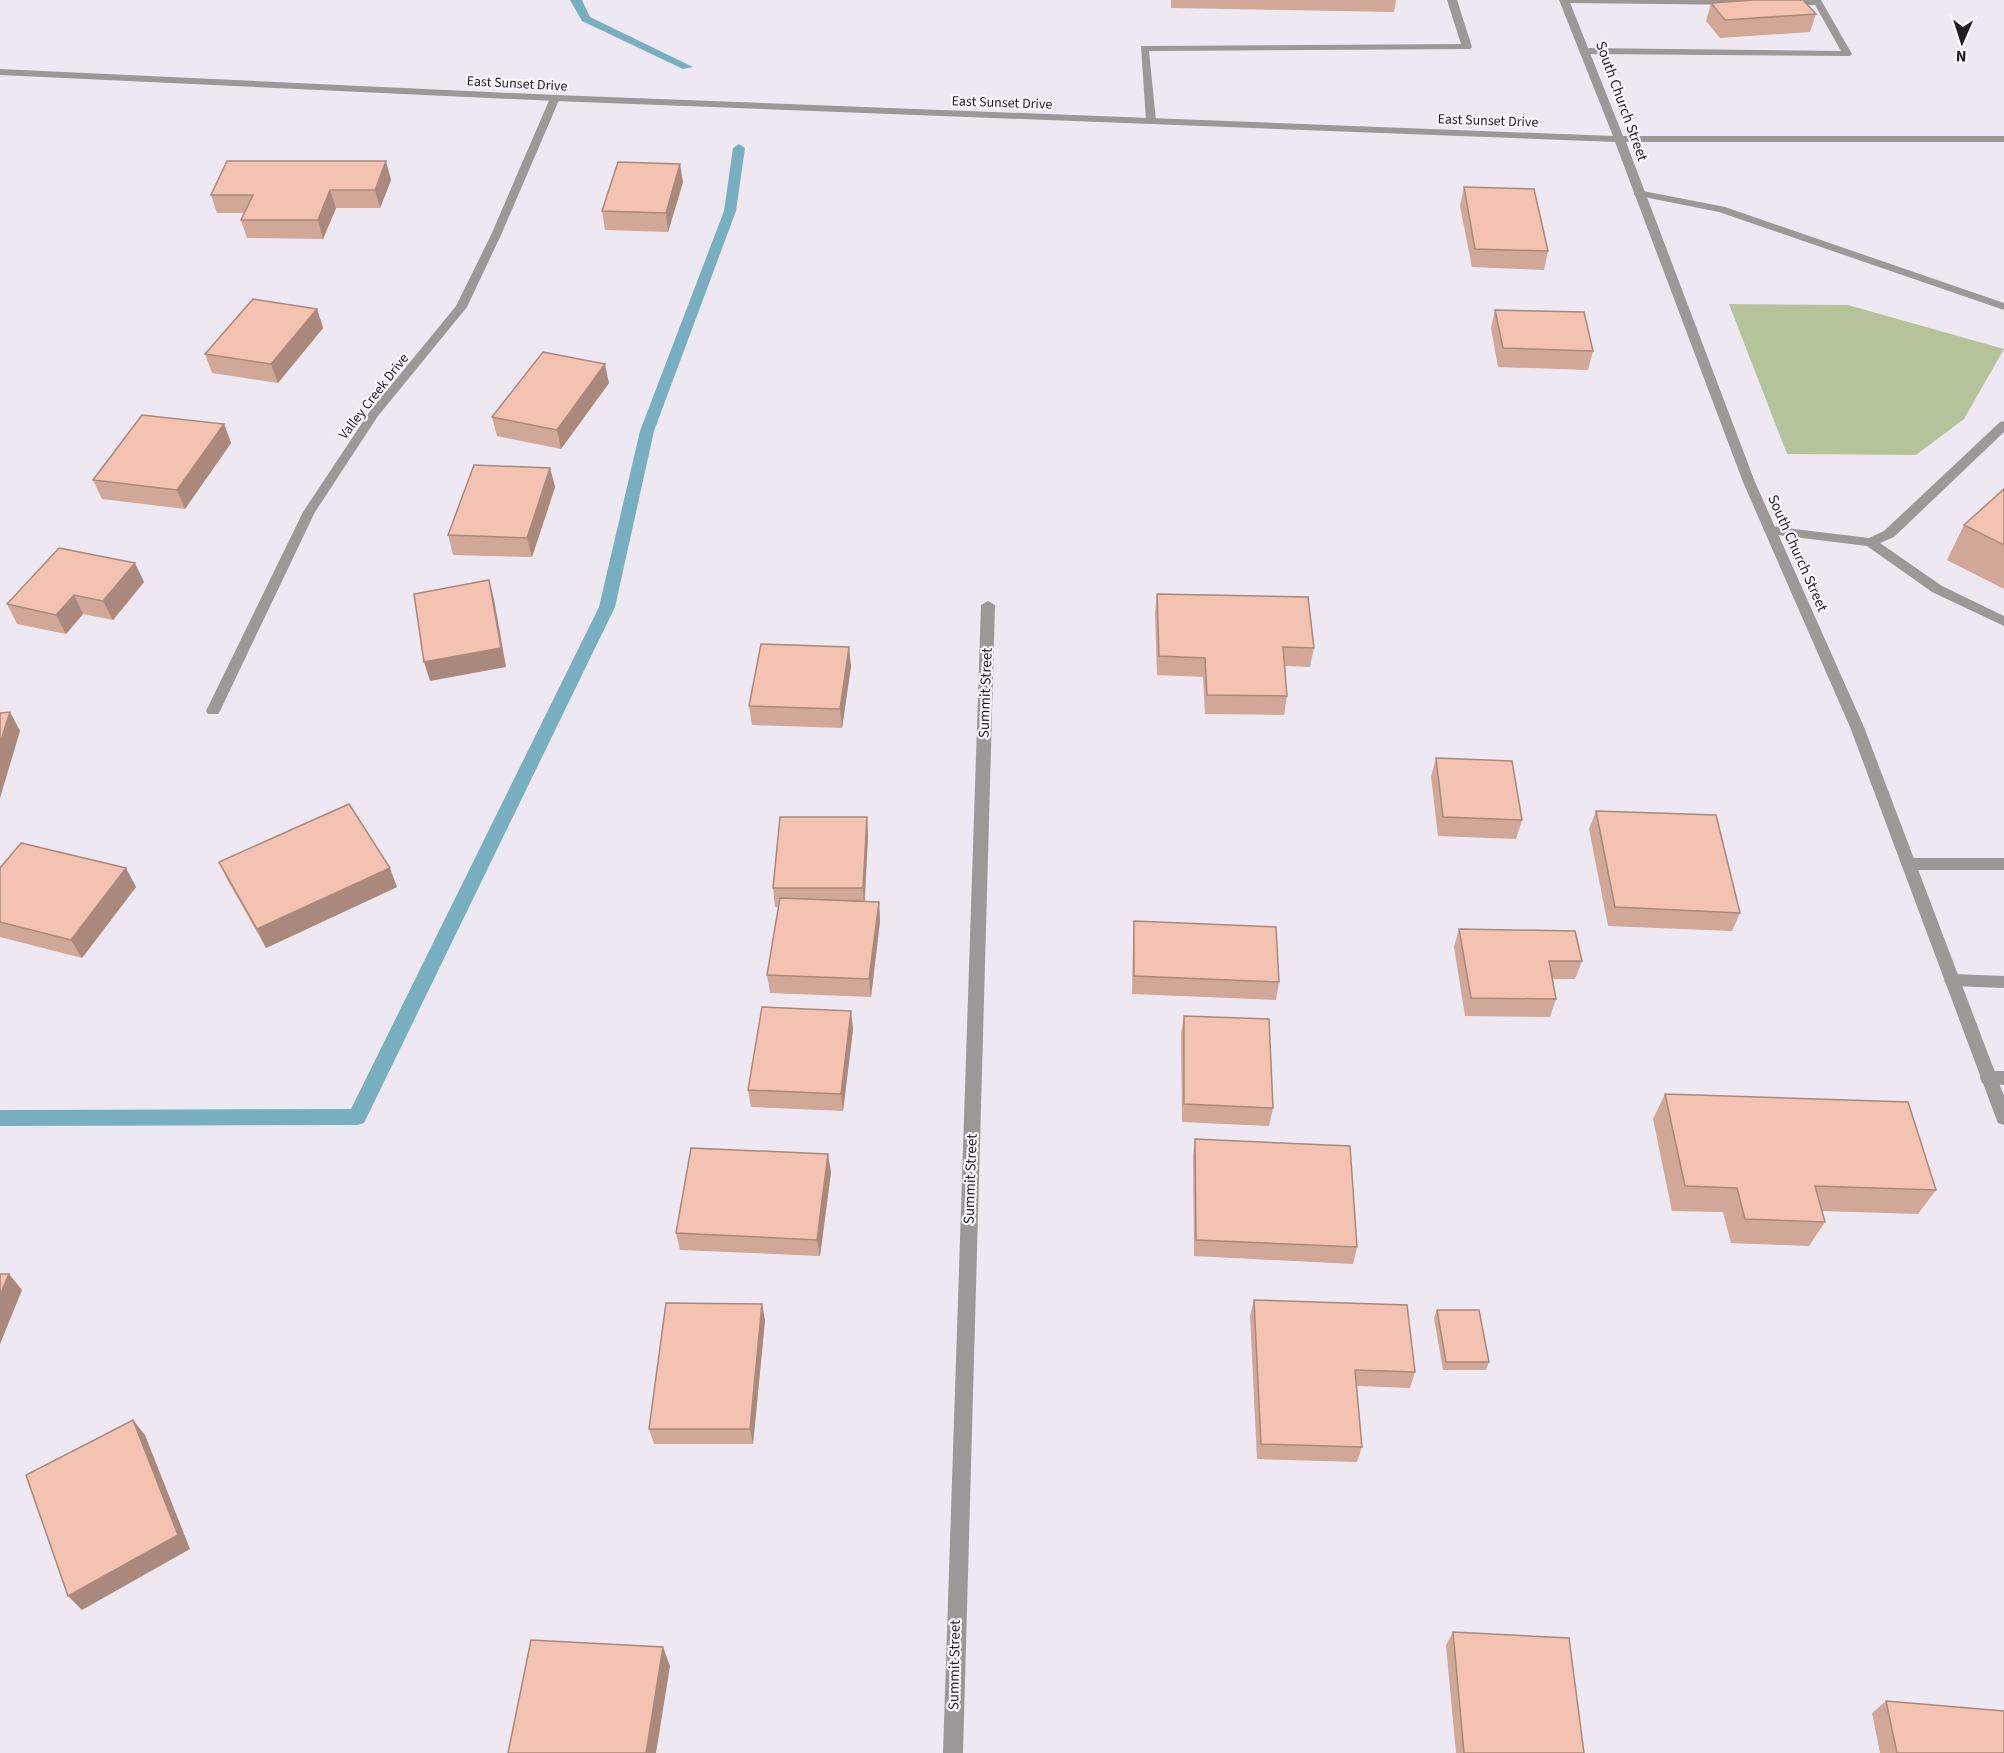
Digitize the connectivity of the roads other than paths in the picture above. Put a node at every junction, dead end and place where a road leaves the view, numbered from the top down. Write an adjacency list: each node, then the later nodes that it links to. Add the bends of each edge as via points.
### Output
1 (1452, 0): 8 (street, via 1467,47 1144,48)
2 (1565, 0): 3 (street); 5 (street, South Church Street)
3 (1758, 2)
4 (1770, 2): 5 (street, via 1818,2 1847,54)
5 (1586, 51): 9 (street, South Church Street)
6 (0, 72): 7 (street, East Sunset Drive)
7 (555, 98): 8 (street, East Sunset Drive); 18 (street, Valley Creek Drive, via 461,307 374,414 309,512)
8 (1150, 121): 9 (street, East Sunset Drive)
9 (1618, 139): 10 (street, East Sunset Drive); 11 (street, South Church Street)
10 (2004, 140)
11 (1638, 193): 12 (street, via 1721,209); 14 (street, South Church Street)
12 (2004, 307)
13 (2004, 425): 15 (street, via 1889,534)
14 (1770, 530): 15 (street); 19 (street, South Church Street, via 1857,727)
15 (1870, 542): 17 (street, via 1937,589)
16 (988, 605): 25 (street, Summit Street)
17 (2004, 621)
18 (213, 711)
19 (1908, 864): 20 (street); 21 (street, South Church Street)
20 (2004, 864)
21 (1952, 980): 22 (street); 23 (street, South Church Street)
22 (2004, 982)
23 (1996, 1078): 24 (street, South Church Street)
24 (2004, 1118)
25 (953, 1753)

